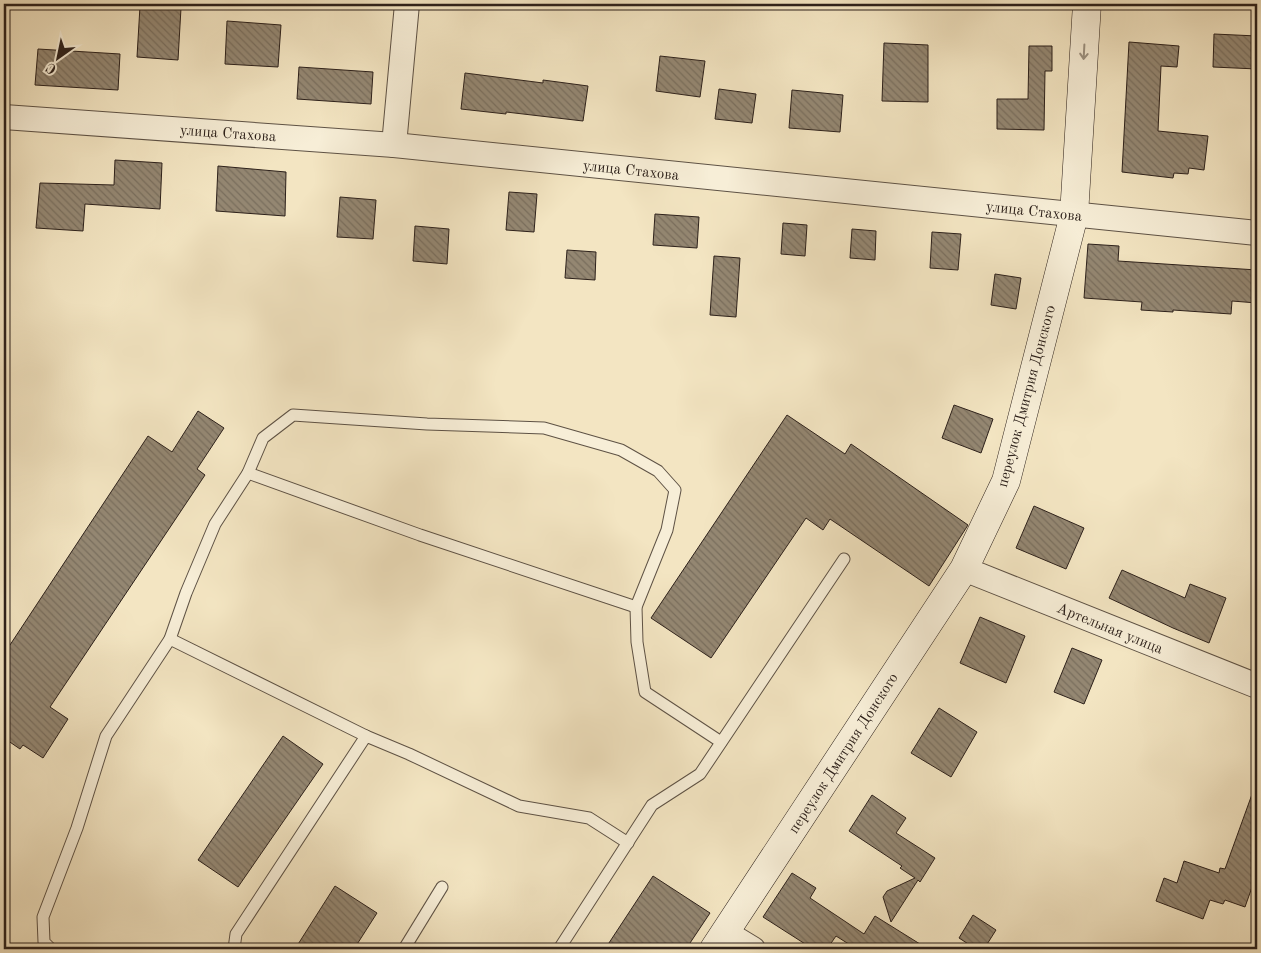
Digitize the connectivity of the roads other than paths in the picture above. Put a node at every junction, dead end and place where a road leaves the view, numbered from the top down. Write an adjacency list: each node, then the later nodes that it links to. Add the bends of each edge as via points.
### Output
1 (407, 4): 4 (street)
2 (1086, 4): 5 (street, переулок Дмитрия Донского, one-way to 5)
3 (4, 117): 4 (street, улица Стахова)
4 (394, 145): 5 (street, улица Стахова)
5 (1074, 215): 6 (street, улица Стахова); 9 (street, переулок Дмитрия Донского, via 1006,480)
6 (1257, 233)
7 (248, 473): 10 (lane, via 420,535); 10 (lane, via 263,438 293,415 544,428 621,450 658,471 675,490 667,530); 11 (lane, via 214,524)
8 (844, 559): 14 (lane)
9 (964, 570): 12 (street, Артельная улица); 17 (street, переулок Дмитрия Донского)
10 (636, 606): 14 (lane, via 637,642 645,692)
11 (170, 640): 13 (lane); 18 (lane, via 106,736 77,828 43,917 44,942)
12 (1257, 686)
13 (366, 736): 15 (lane, via 519,806 589,818); 19 (lane, via 236,934)
14 (721, 742): 15 (lane, via 700,774 652,805)
15 (628, 843): 21 (lane)
16 (442, 887): 20 (lane)
17 (720, 941): 22 (street)
18 (51, 949)
19 (234, 949)
20 (404, 949)
21 (559, 949)
22 (753, 949)

